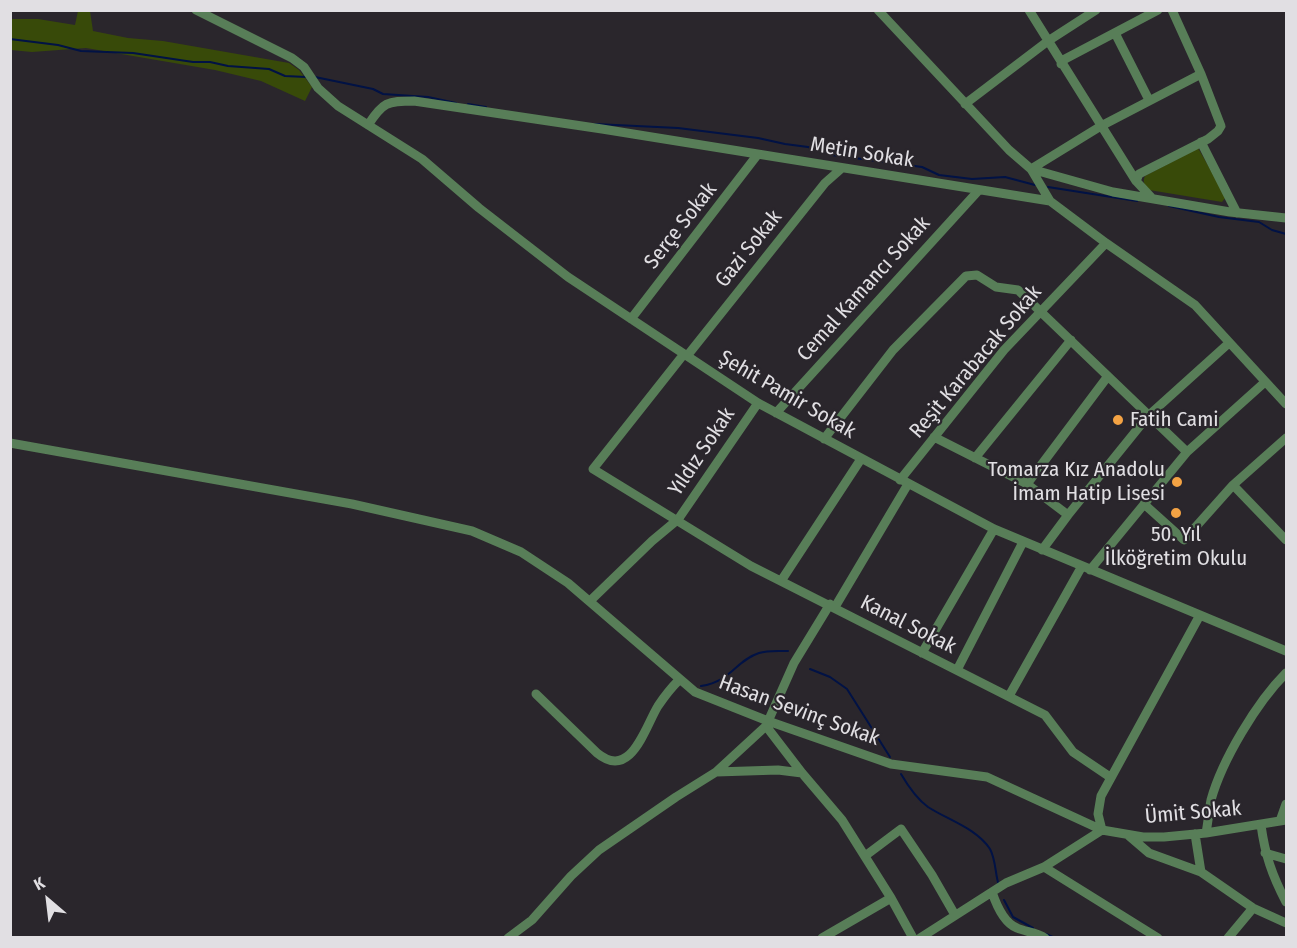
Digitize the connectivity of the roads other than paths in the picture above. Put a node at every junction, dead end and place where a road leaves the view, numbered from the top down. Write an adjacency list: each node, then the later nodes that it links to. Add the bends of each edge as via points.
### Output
1 (196, 10): 13 (street, Şehit Pamir Sokak, via 292,58 338,106)
2 (878, 10): 12 (street)
3 (1029, 10): 8 (street)
4 (1096, 10): 8 (street)
5 (1158, 10): 7 (street)
6 (1172, 10): 10 (street)
7 (1115, 33): 9 (street); 11 (street)
8 (1048, 41): 9 (street); 12 (street)
9 (1061, 64): 14 (street)
10 (1201, 74): 11 (street); 15 (street, via 1221,126)
11 (1149, 100): 14 (street)
12 (965, 104): 18 (street)
13 (368, 125): 16 (street, Metin Sokak, via 391,101 414,101); 27 (street, Şehit Pamir Sokak, via 422,159 550,264)
14 (1101, 126): 18 (street); 19 (street)
15 (1201, 142): 19 (street, via 1139,174); 23 (street)
16 (758, 154): 17 (street, Metin Sokak); 27 (street, Serçe Sokak)
17 (842, 168): 20 (street, Metin Sokak); 30 (street, Gazi Sokak, via 825,183)
18 (1031, 169): 21 (street, via 1113,192); 22 (street)
19 (1136, 181): 21 (street)
20 (979, 190): 22 (street, Metin Sokak); 35 (street, Cemal Kamancı Sokak)
21 (1151, 197): 23 (street)
22 (1050, 201): 25 (street, Metin Sokak)
23 (1237, 213): 24 (street)
24 (1287, 218)
25 (1106, 243): 26 (street, Reşit Karabacak Sokak); 29 (street, Metin Sokak, via 1195,305)
26 (1041, 311): 28 (street); 37 (street, Reşit Karabacak Sokak); 39 (street, via 1018,290 996,287 977,275 966,276 893,350)
27 (631, 319): 30 (street, Şehit Pamir Sokak)
28 (1071, 340): 31 (street); 42 (street)
29 (1229, 343): 32 (street, Metin Sokak); 36 (street)
30 (685, 355): 33 (street, Şehit Pamir Sokak); 44 (street, Gazi Sokak)
31 (1108, 376): 36 (street); 46 (street)
32 (1266, 382): 34 (street, Metin Sokak); 41 (street)
33 (758, 403): 35 (street, Şehit Pamir Sokak); 50 (street, Yıldız Sokak)
34 (1287, 404)
35 (776, 413): 39 (street, Şehit Pamir Sokak)
36 (1148, 416): 41 (street); 49 (street)
37 (934, 437): 42 (street); 45 (street, Reşit Karabacak Sokak)
38 (1287, 438): 47 (street)
39 (824, 439): 43 (street, Şehit Pamir Sokak)
40 (10, 443): 57 (street, Hasan Sevinç Sokak, via 352,504 472,531 521,552)
41 (1187, 452): 48 (street)
42 (975, 458): 46 (street)
43 (861, 459): 45 (street, Şehit Pamir Sokak); 56 (street)
44 (593, 469): 50 (street, Kanal Sokak)
45 (904, 482): 51 (street, Şehit Pamir Sokak); 58 (street, Reşit Karabacak Sokak)
46 (1027, 484): 49 (street)
47 (1233, 485): 48 (street, via 1185,540); 52 (street)
48 (1144, 504): 55 (street)
49 (1068, 514): 54 (street)
50 (676, 521): 56 (street, Kanal Sokak); 57 (street, Yıldız Sokak)
51 (994, 530): 53 (street, Şehit Pamir Sokak); 61 (street)
52 (1287, 540)
53 (1023, 542): 54 (street, Şehit Pamir Sokak); 62 (street)
54 (1042, 550): 55 (street, Şehit Pamir Sokak)
55 (1086, 568): 59 (street, Şehit Pamir Sokak); 66 (street)
56 (781, 580): 58 (street, Kanal Sokak)
57 (590, 601): 64 (street, Hasan Sevinç Sokak)
58 (832, 606): 61 (street, Kanal Sokak); 67 (street, Reşit Karabacak Sokak, via 794,663)
59 (1200, 615): 60 (street, Şehit Pamir Sokak); 70 (street)
60 (1287, 651)
61 (922, 653): 62 (street, Kanal Sokak)
62 (957, 670): 66 (street, Kanal Sokak)
63 (1287, 672): 75 (street, via 1269,689 1247,723 1211,800)
64 (681, 682): 65 (street, via 658,705 630,755 616,761 602,758); 67 (street, Hasan Sevinç Sokak, via 694,692)
65 (536, 694)
66 (1009, 696): 70 (street, Kanal Sokak, via 1045,715 1073,752)
67 (767, 723): 68 (street); 69 (street); 74 (street, Hasan Sevinç Sokak, via 891,764 987,777)
68 (716, 772): 69 (street); 89 (street, via 599,850 532,920)
69 (802, 773): 79 (street, via 842,820)
70 (1110, 777): 74 (street, via 1098,814)
71 (1287, 804): 72 (street)
72 (1283, 820): 73 (street, Ümit Sokak)
73 (1260, 825): 75 (street, Ümit Sokak); 78 (street)
74 (1102, 830): 76 (street, Ümit Sokak); 81 (street)
75 (1206, 833): 77 (street, Ümit Sokak)
76 (1126, 834): 77 (street, Ümit Sokak); 82 (street, via 1149,852)
77 (1195, 834): 82 (street)
78 (1265, 853): 80 (street); 85 (street)
79 (865, 856): 84 (street); 87 (street, via 901,829)
80 (1287, 859)
81 (1044, 867): 83 (street); 94 (street)
82 (1201, 872): 86 (street)
83 (992, 892): 87 (street); 93 (street, via 1014,928)
84 (891, 898): 90 (street); 91 (street)
85 (1287, 902)
86 (1253, 908): 88 (street); 95 (street)
87 (955, 915): 92 (street)
88 (1287, 923)
89 (508, 938)
90 (822, 938)
91 (913, 938)
92 (920, 938)
93 (1045, 938)
94 (1158, 938)
95 (1228, 938)

